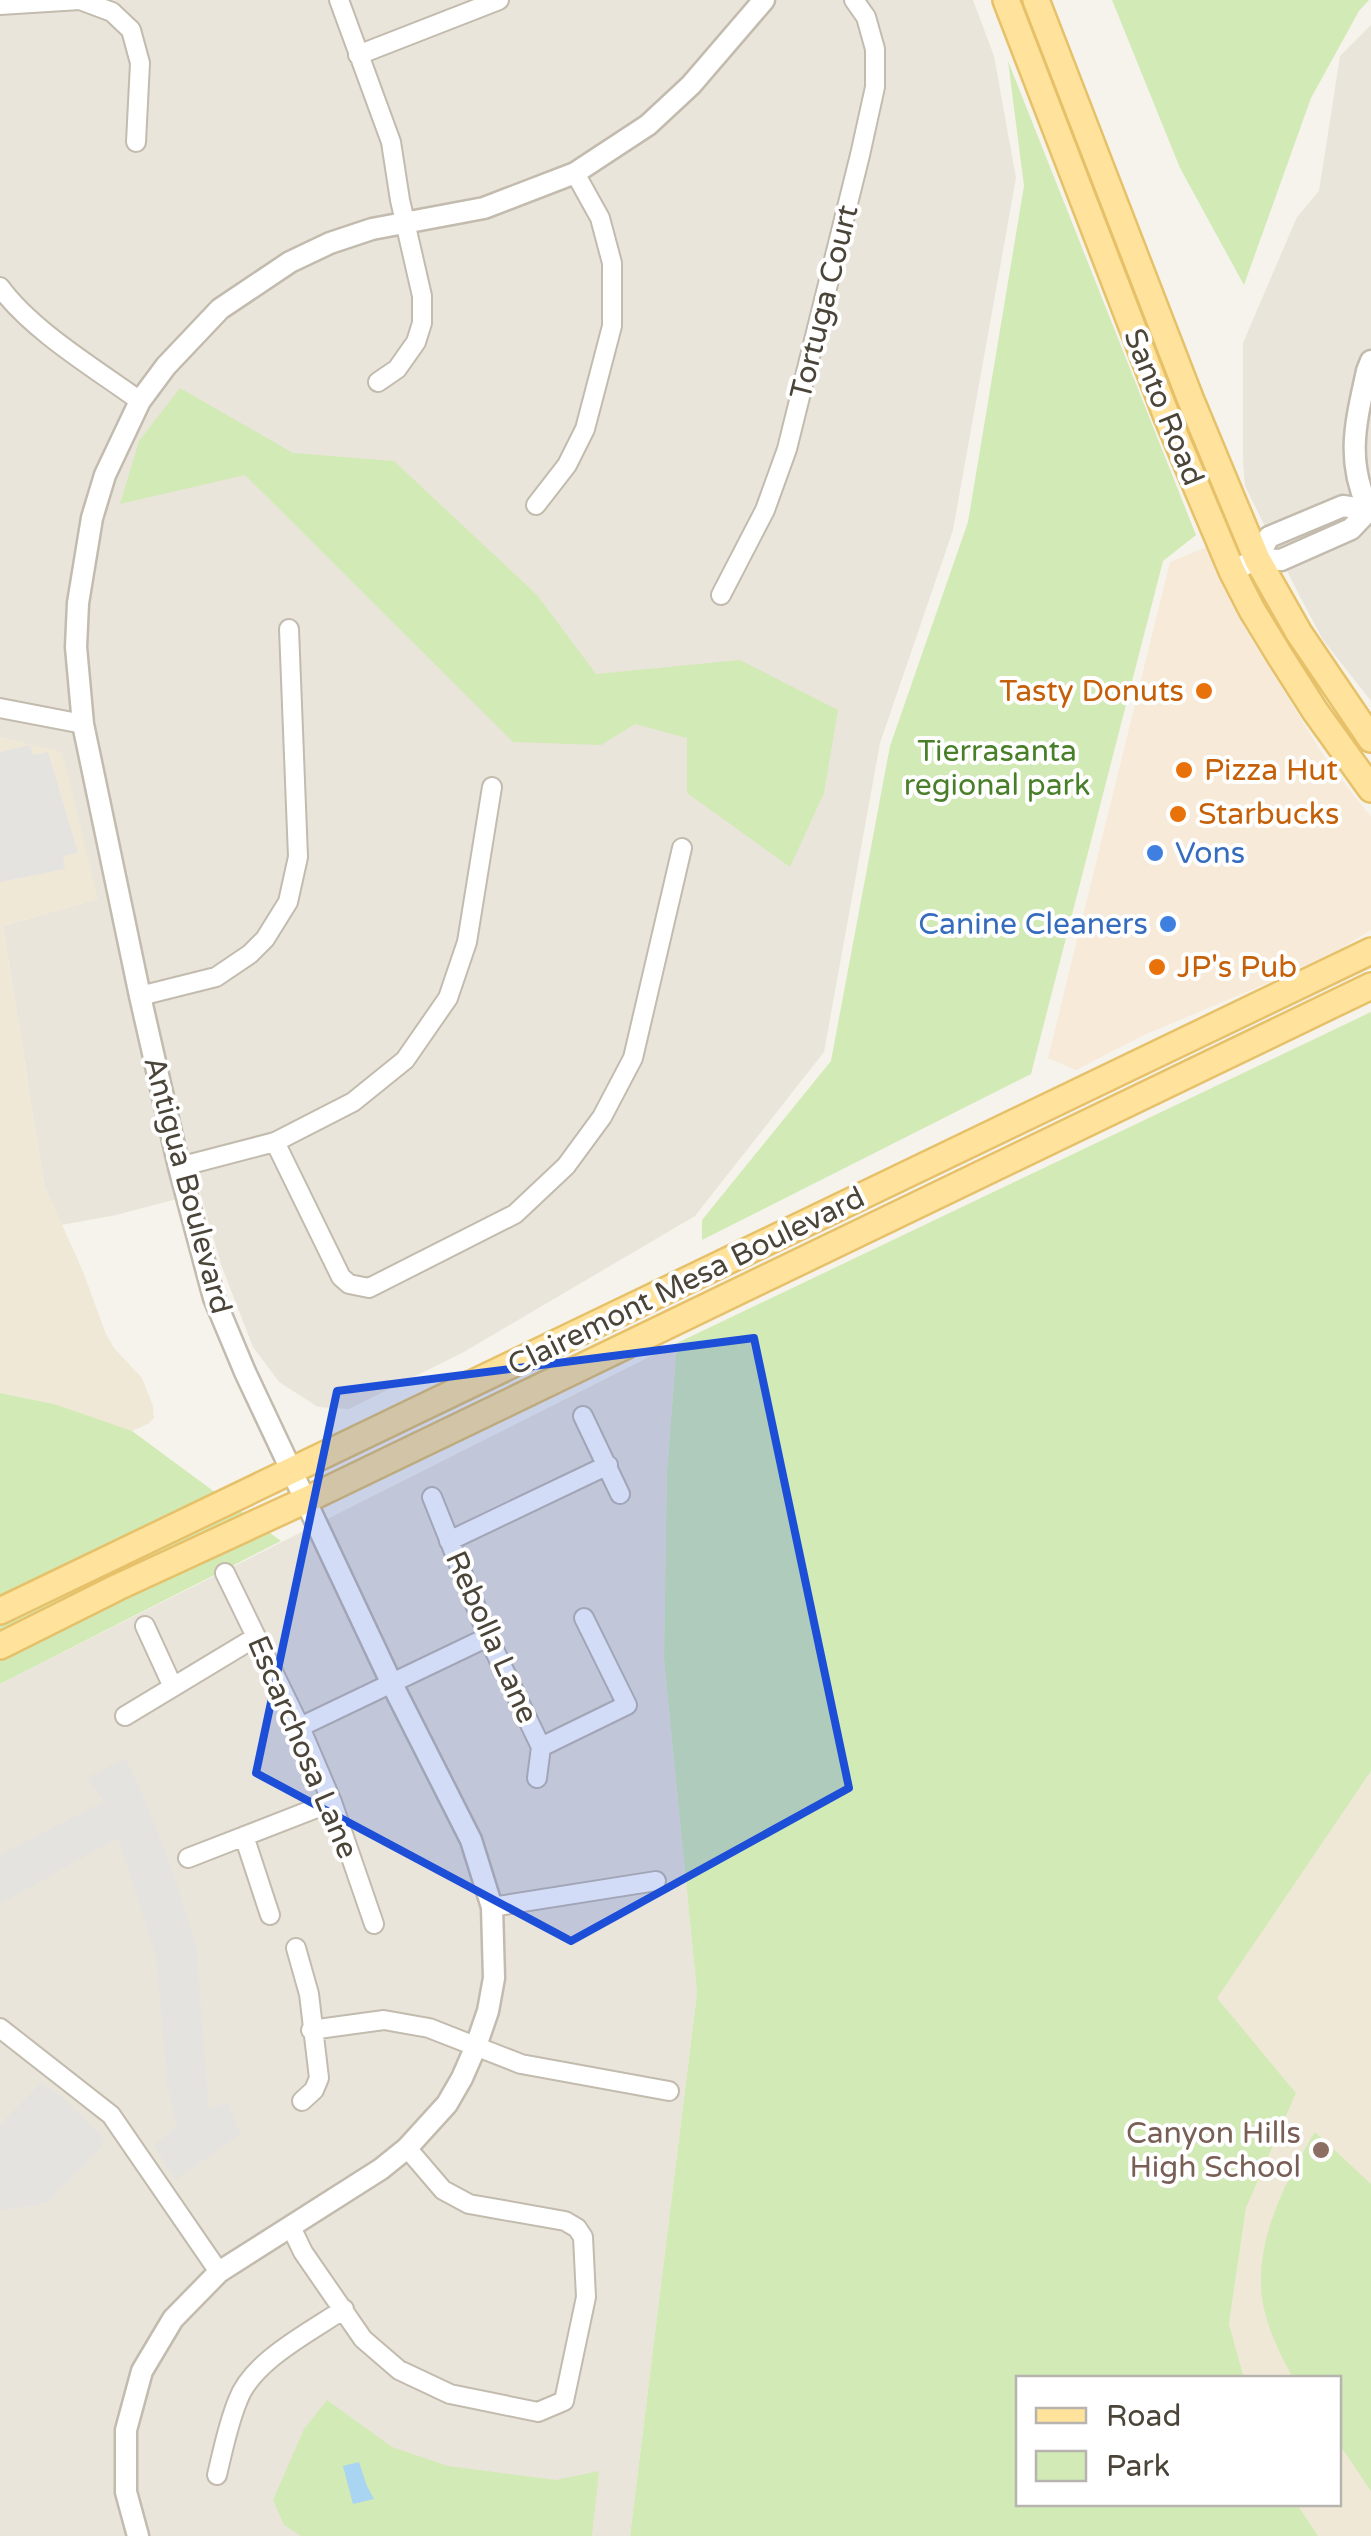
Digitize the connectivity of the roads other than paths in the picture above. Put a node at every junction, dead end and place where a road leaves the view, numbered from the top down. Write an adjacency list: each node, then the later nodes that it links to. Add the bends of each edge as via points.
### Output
1 (339, 0): 8 (street)
2 (499, 0): 8 (street)
3 (764, 0): 10 (street, Antigua Boulevard, via 663,112)
4 (854, 0): 20 (street, Tortuga Court, via 875,50 860,155 787,449)
5 (1006, 0): 19 (main road, Santo Road)
6 (1036, 0): 18 (main road, Santo Road)
7 (0, 5): 9 (street, via 80,0 112,12 130,30 140,63)
8 (358, 55): 11 (street, via 391,142)
9 (136, 142)
10 (575, 174): 11 (street, Antigua Boulevard, via 484,208); 16 (street, via 600,218 612,263 612,326 584,429)
11 (404, 222): 14 (street, via 422,323 396,369); 15 (street, Antigua Boulevard, via 330,243 220,309)
12 (3, 300): 15 (street)
13 (1371, 361): 17 (street, via 1353,438)
14 (378, 382)
15 (140, 402): 23 (street, Antigua Boulevard, via 92,518 76,647)
16 (536, 505)
17 (1370, 512): 18 (street, via 1351,529 1281,560)
18 (1257, 559): 19 (street); 24 (main road, Santo Road)
19 (1232, 570): 26 (main road, Santo Road, via 1280,656)
20 (721, 595)
21 (289, 629): 30 (street, via 298,856 288,902 266,939 216,977)
22 (0, 708): 23 (street)
23 (83, 724): 30 (street, Antigua Boulevard)
24 (1371, 739)
25 (492, 787): 31 (street, via 467,942 448,998 405,1060 354,1102)
26 (1371, 789)
27 (682, 848): 31 (street, via 632,1058 602,1117 566,1166 515,1214 369,1288 349,1284)
28 (1371, 951): 35 (main road, Clairemont Mesa Boulevard)
29 (1371, 986): 38 (main road, Clairemont Mesa Boulevard)
30 (140, 996): 32 (street, Antigua Boulevard)
31 (275, 1142): 32 (street)
32 (179, 1167): 35 (street, Antigua Boulevard, via 214,1298)
33 (583, 1416): 34 (street)
34 (608, 1465): 36 (street); 39 (street)
35 (292, 1472): 38 (street, Antigua Boulevard); 41 (main road, Clairemont Mesa Boulevard)
36 (620, 1494)
37 (432, 1497): 39 (street, Rebolla Lane)
38 (306, 1500): 46 (main road, Clairemont Mesa Boulevard); 47 (street, Antigua Boulevard)
39 (450, 1541): 45 (street, Rebolla Lane)
40 (225, 1573): 44 (street, Escarchosa Lane)
41 (0, 1611)
42 (584, 1618): 51 (street, via 626,1706)
43 (146, 1626): 48 (street)
44 (256, 1636): 48 (street); 50 (street, Escarchosa Lane)
45 (488, 1637): 47 (street); 51 (street, Rebolla Lane)
46 (0, 1646)
47 (391, 1682): 50 (street); 57 (street, Antigua Boulevard, via 471,1840)
48 (173, 1688): 49 (street)
49 (125, 1716)
50 (300, 1726): 53 (street, Escarchosa Lane)
51 (541, 1747): 52 (street, Rebolla Lane)
52 (537, 1778)
53 (332, 1802): 54 (street); 59 (street, Escarchosa Lane)
54 (244, 1836): 55 (street); 58 (street)
55 (188, 1858)
56 (656, 1880): 57 (street)
57 (492, 1906): 63 (street, Antigua Boulevard, via 494,1978)
58 (270, 1915)
59 (374, 1924)
60 (296, 1948): 62 (street)
61 (0, 2028): 68 (street, via 110,2115)
62 (311, 2030): 63 (street, via 384,2020); 65 (street, via 319,2078)
63 (476, 2046): 64 (street, via 521,2064); 66 (street, Antigua Boulevard, via 446,2104)
64 (669, 2091)
65 (302, 2101)
66 (407, 2148): 67 (street, Antigua Boulevard); 69 (street, via 443,2190 468,2204 565,2222 583,2237 586,2297 564,2401 538,2412 450,2394 399,2370)
67 (292, 2227): 68 (street, Antigua Boulevard); 69 (street)
68 (219, 2272): 71 (street, Antigua Boulevard, via 173,2319 142,2371 126,2430 126,2492)
69 (344, 2310): 70 (street, via 250,2379 238,2396)
70 (217, 2475)
71 (138, 2536)

